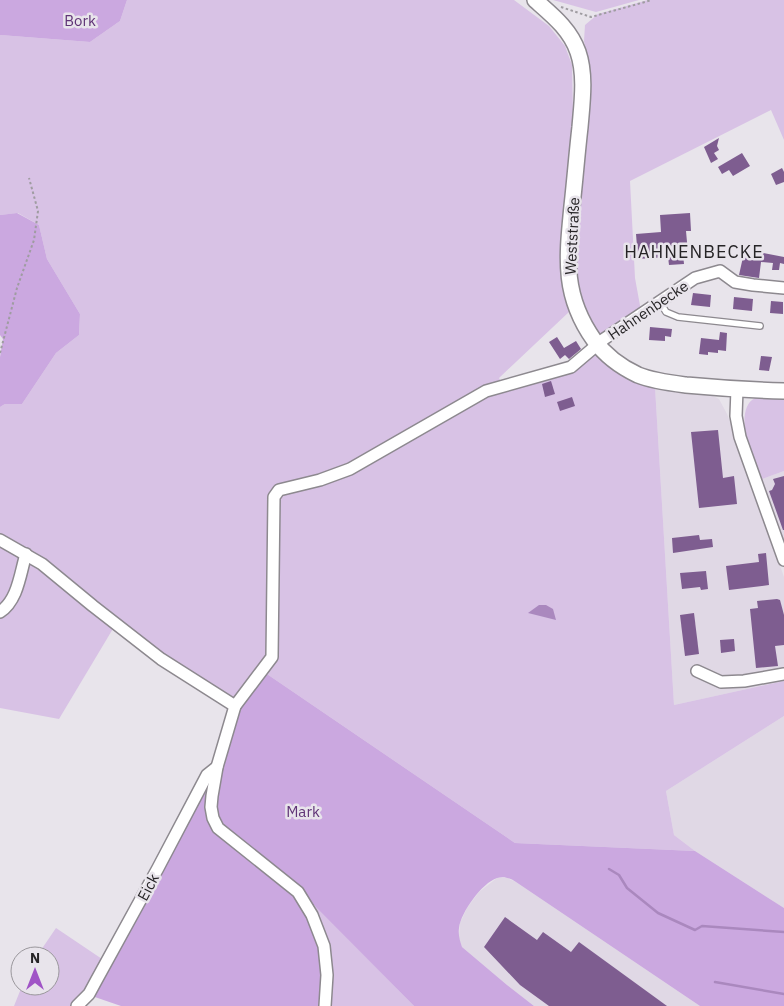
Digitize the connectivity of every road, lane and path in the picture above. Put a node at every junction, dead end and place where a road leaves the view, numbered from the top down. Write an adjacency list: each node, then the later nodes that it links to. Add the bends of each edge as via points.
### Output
1 (535, 0): 8 (main road, Weststraße, via 568,32 582,65 568,265 573,300 585,327)
2 (652, 0): 3 (path, via 591,17)
3 (557, 6)
4 (29, 178): 9 (path, via 38,211 34,240)
5 (784, 288): 6 (street, Hahnenbecke, via 735,282 720,271 694,278)
6 (660, 302): 7 (lane, via 666,312 678,317); 8 (street, Hahnenbecke)
7 (760, 326)
8 (598, 345): 10 (main road, Weststraße, via 612,359 649,379); 18 (street, Hahnenbecke, via 571,367 486,391 350,469 276,492 272,657)
9 (0, 353)
10 (737, 389): 11 (main road, Weststraße); 14 (street, via 736,416 740,437)
11 (784, 391)
12 (0, 540): 13 (street)
13 (26, 554): 15 (street, via 14,597); 18 (street, via 161,659)
14 (784, 560)
15 (0, 612)
16 (697, 671): 17 (street, via 721,682)
17 (784, 674)
18 (235, 706): 19 (street)
19 (217, 767): 20 (street, Eick, via 207,775 105,965); 21 (street, via 211,807 218,828 298,892 312,915 324,946 327,975)
20 (77, 1006)
21 (325, 1006)

